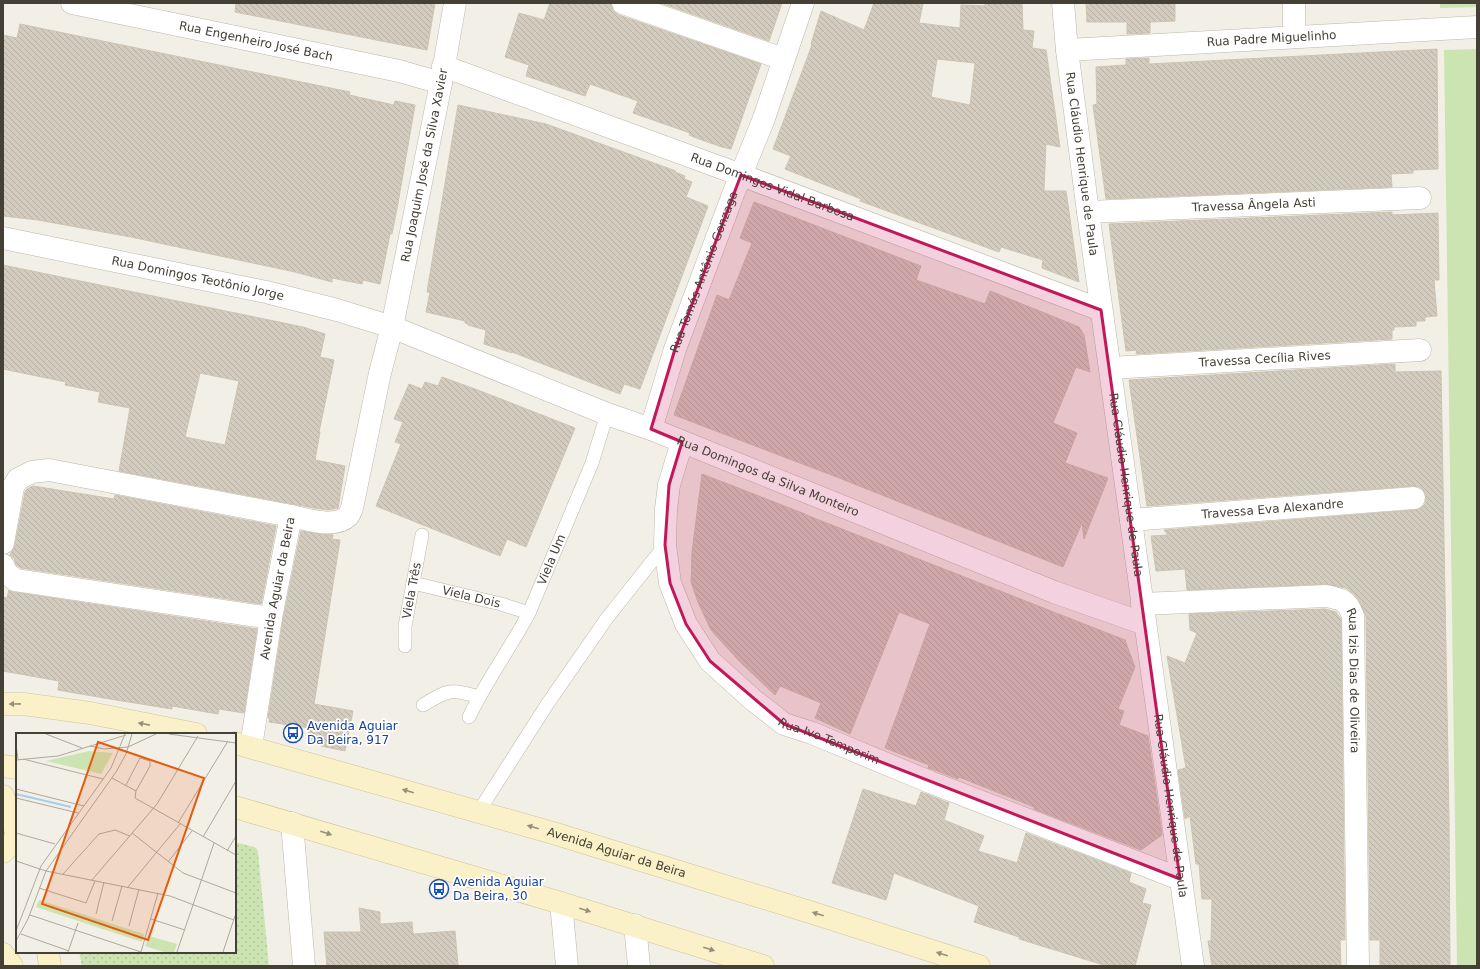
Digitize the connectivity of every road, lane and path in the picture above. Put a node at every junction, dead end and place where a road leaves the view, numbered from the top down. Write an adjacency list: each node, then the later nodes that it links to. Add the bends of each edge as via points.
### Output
1 (72, 3): 11 (street, Rua Engenheiro José Bach, via 399,71)
2 (455, 3): 11 (street, Rua Joaquim José da Silva Xavier)
3 (624, 3): 10 (street)
4 (802, 3): 10 (street, Rua Tomás Antônio Gonzaga)
5 (1063, 3): 9 (street, Rua Cláudio Henrique de Paula)
6 (1294, 3): 8 (street)
7 (1477, 27): 8 (street, Rua Padre Miguelinho)
8 (1294, 37): 9 (street, Rua Padre Miguelinho)
9 (1067, 50): 14 (street, Rua Cláudio Henrique de Paula)
10 (783, 59): 12 (street, Rua Tomás Antônio Gonzaga, via 763,121)
11 (442, 74): 12 (street, Rua Domingos Vidal Barbosa); 17 (street, Rua Joaquim José da Silva Xavier)
12 (741, 175): 16 (street, Rua Domingos Vidal Barbosa); 21 (street, Rua Tomás Antônio Gonzaga, via 675,349)
13 (1420, 198): 14 (street, Travessa Ângela Asti)
14 (1088, 212): 16 (street, Rua Cláudio Henrique de Paula)
15 (3, 238): 17 (street, Rua Domingos Teotônio Jorge, via 266,292)
16 (1101, 310): 19 (street, Rua Cláudio Henrique de Paula)
17 (392, 327): 20 (street, Rua Domingos da Silva Monteiro); 24 (street, Avenida Aguiar da Beira, via 352,508 348,516 331,523)
18 (1420, 350): 19 (street, Travessa Cecília Rives)
19 (1110, 368): 25 (street, Rua Cláudio Henrique de Paula)
20 (607, 414): 21 (street, Rua Domingos da Silva Monteiro); 31 (lane, Viela Um, via 592,463)
21 (651, 429): 22 (street, Rua Domingos da Silva Monteiro)
22 (682, 442): 28 (street, Rua Ivo Temporim, via 668,485); 32 (street, Rua Domingos da Silva Monteiro, via 1054,592)
23 (1414, 498): 25 (street, Travessa Eva Alexandre)
24 (291, 516): 27 (street, via 49,470 32,472 18,479 13,487); 33 (street, Avenida Aguiar da Beira)
25 (1131, 520): 32 (street, Rua Cláudio Henrique de Paula)
26 (422, 535): 30 (lane, Viela Três)
27 (3, 543)
28 (665, 545): 45 (lane, via 607,618 548,703); 50 (street, Rua Ivo Temporim, via 670,583 686,624 710,661 784,724)
29 (3, 565): 33 (street, via 6,572 15,580)
30 (413, 583): 31 (lane, Viela Dois); 34 (lane, Viela Três, via 405,626)
31 (529, 613): 35 (lane, Viela Um)
32 (1144, 614): 50 (street, Rua Cláudio Henrique de Paula); 63 (street, Rua Izis Dias de Oliveira, via 1326,596 1342,599 1350,606 1353,616)
33 (271, 618): 40 (street, Avenida Aguiar da Beira)
34 (405, 646)
35 (479, 697): 37 (lane, via 452,691 442,693); 38 (lane, Viela Um)
36 (3, 704): 39 (main road, one-way to 36, via 90,713 23,704)
37 (422, 705)
38 (469, 717)
39 (191, 733)
40 (243, 745): 45 (main road, Avenida Aguiar da Beira, one-way to 40)
41 (3, 766): 42 (main road)
42 (16, 768)
43 (3, 796): 47 (main road)
44 (236, 807): 46 (main road)
45 (479, 811): 61 (main road, Avenida Aguiar da Beira, one-way to 45)
46 (292, 823): 51 (main road, one-way to 51); 57 (street)
47 (16, 831)
48 (16, 838): 49 (main road)
49 (3, 852)
50 (1180, 879): 62 (street, Rua Cláudio Henrique de Paula)
51 (561, 903): 52 (main road, one-way to 52); 58 (street)
52 (635, 925): 59 (street); 60 (main road, one-way to 60)
53 (48, 953): 56 (main road)
54 (3, 954): 55 (main road)
55 (12, 966)
56 (50, 966)
57 (304, 966)
58 (567, 966)
59 (640, 966)
60 (763, 966)
61 (979, 966)
62 (1193, 966)
63 (1358, 966)

